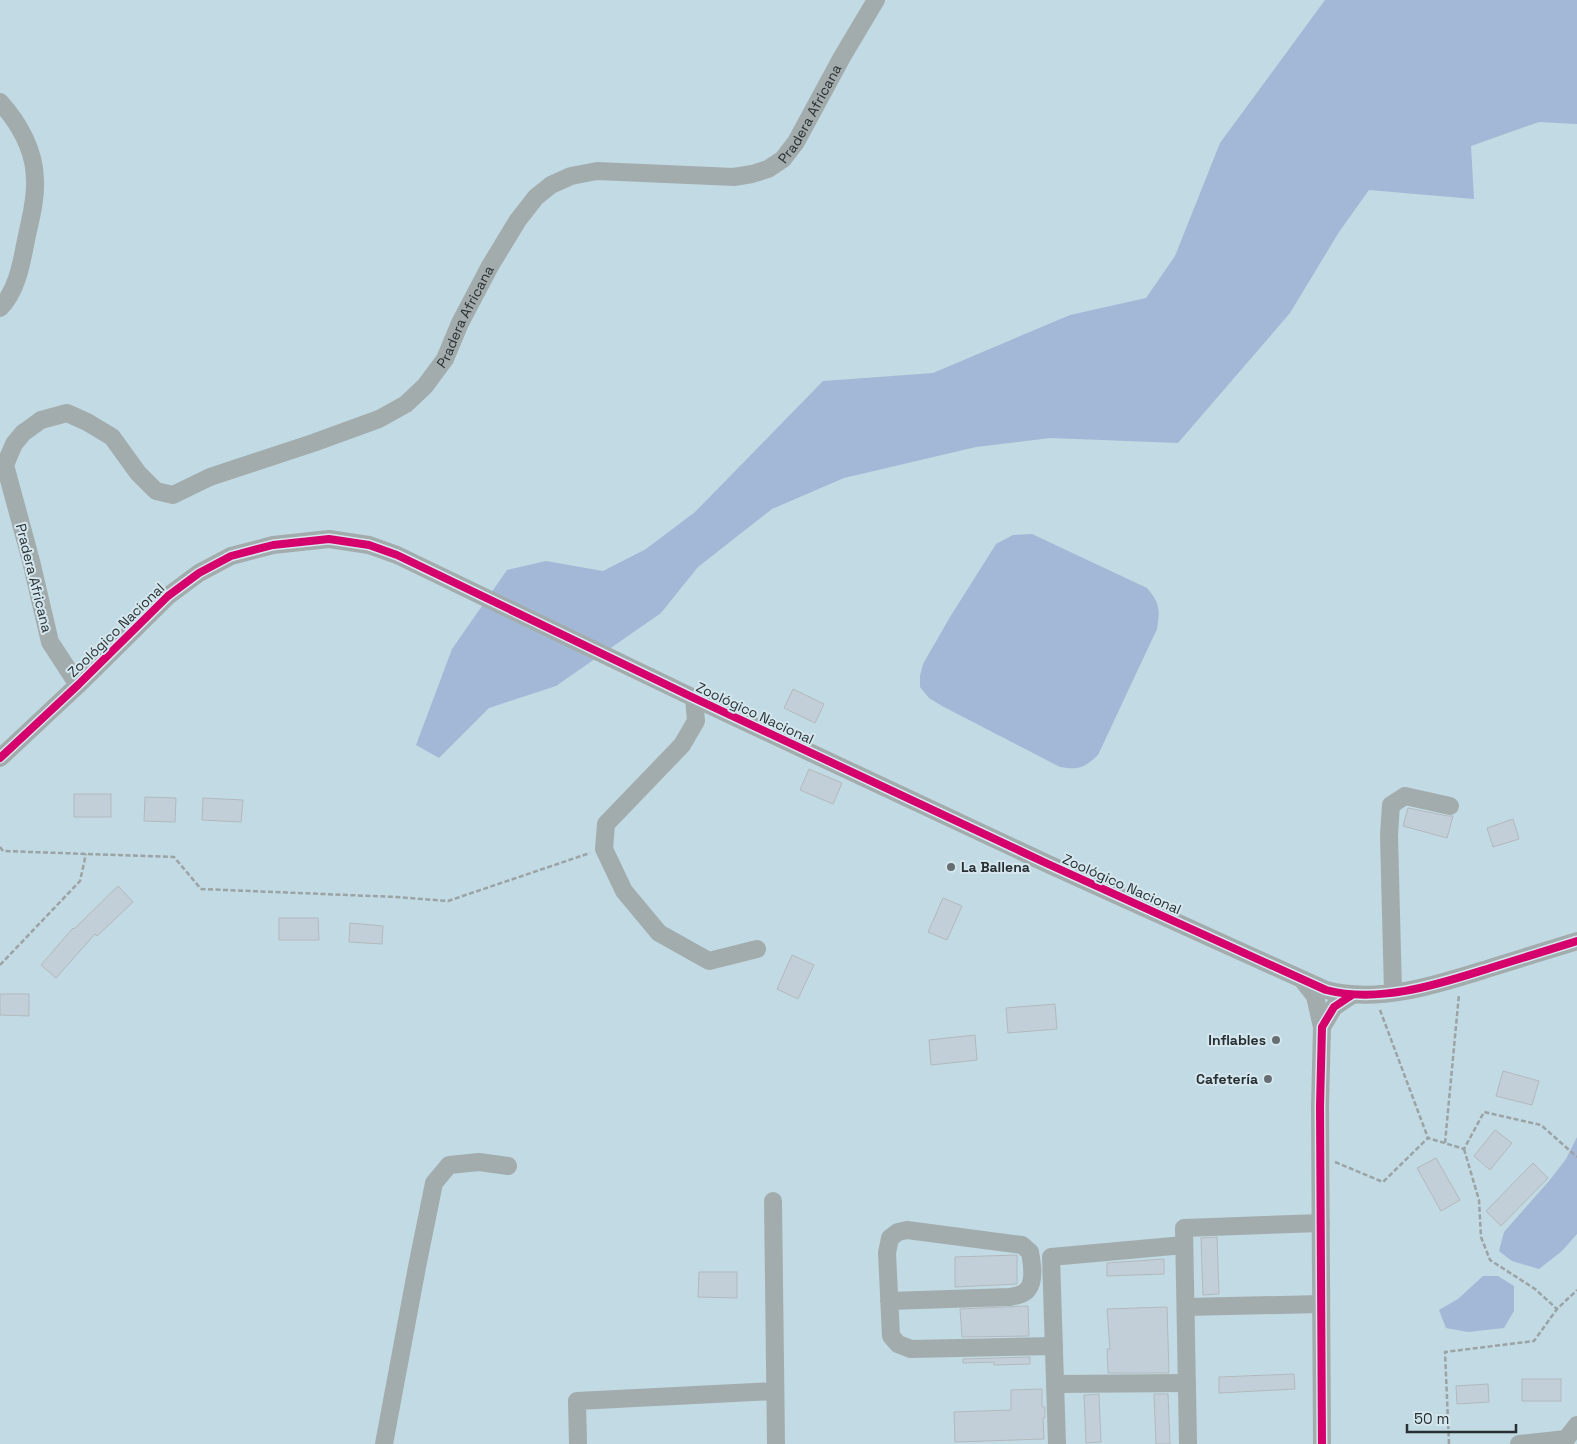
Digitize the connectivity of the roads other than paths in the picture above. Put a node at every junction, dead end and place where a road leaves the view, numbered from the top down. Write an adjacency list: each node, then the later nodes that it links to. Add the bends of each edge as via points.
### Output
1 (876, 0): 4 (street, Pradera Africana, via 796,142 768,169 734,177 597,171 571,176 551,185 536,197 490,266 445,359 425,386 406,404 379,419 210,477 173,495 156,491 138,473 112,437 67,413 41,420 23,433)
2 (0, 102): 3 (street, via 28,144 35,181 22,258 13,288)
3 (0, 308)
4 (3, 463): 5 (street, Pradera Africana, via 50,642)
5 (78, 685): 6 (street, Zoológico Nacional, via 168,596 200,573 231,556 273,545 329,539 369,545 397,555); 7 (street, Zoológico Nacional)
6 (694, 698): 10 (street, via 696,721 682,746 606,824 604,849 624,891 659,933 709,962); 11 (street, Zoológico Nacional)
7 (0, 758)
8 (1450, 806): 12 (street, via 1405,796 1391,805 1389,844)
9 (1577, 941): 12 (street, Zoológico Nacional, via 1460,978)
10 (757, 949)
11 (1298, 978): 13 (street, Zoológico Nacional, via 1326,990); 14 (street, via 1315,996)
12 (1394, 992): 13 (street, Zoológico Nacional)
13 (1352, 995): 14 (street, via 1334,1007)
14 (1322, 1026): 17 (street)
15 (508, 1166): 27 (street, via 479,1162 449,1165 434,1183)
16 (773, 1201): 25 (street)
17 (1321, 1223): 18 (street, via 1184,1228); 20 (street)
18 (1184, 1246): 21 (street); 22 (street, via 1051,1257)
19 (889, 1301): 19 (street, via 887,1253 890,1238 898,1232 907,1230 1011,1244 1030,1252 1032,1279 1028,1290 1022,1294); 22 (street, via 890,1336 898,1344 912,1348)
20 (1321, 1304): 21 (street); 32 (street)
21 (1186, 1307): 23 (street)
22 (1054, 1346): 24 (street)
23 (1187, 1383): 24 (street); 31 (street)
24 (1055, 1384): 30 (street)
25 (775, 1391): 28 (street, via 577,1401); 29 (street)
26 (1573, 1436): 33 (street)
27 (384, 1444)
28 (578, 1444)
29 (776, 1444)
30 (1058, 1444)
31 (1188, 1444)
32 (1322, 1444)
33 (1518, 1444)

